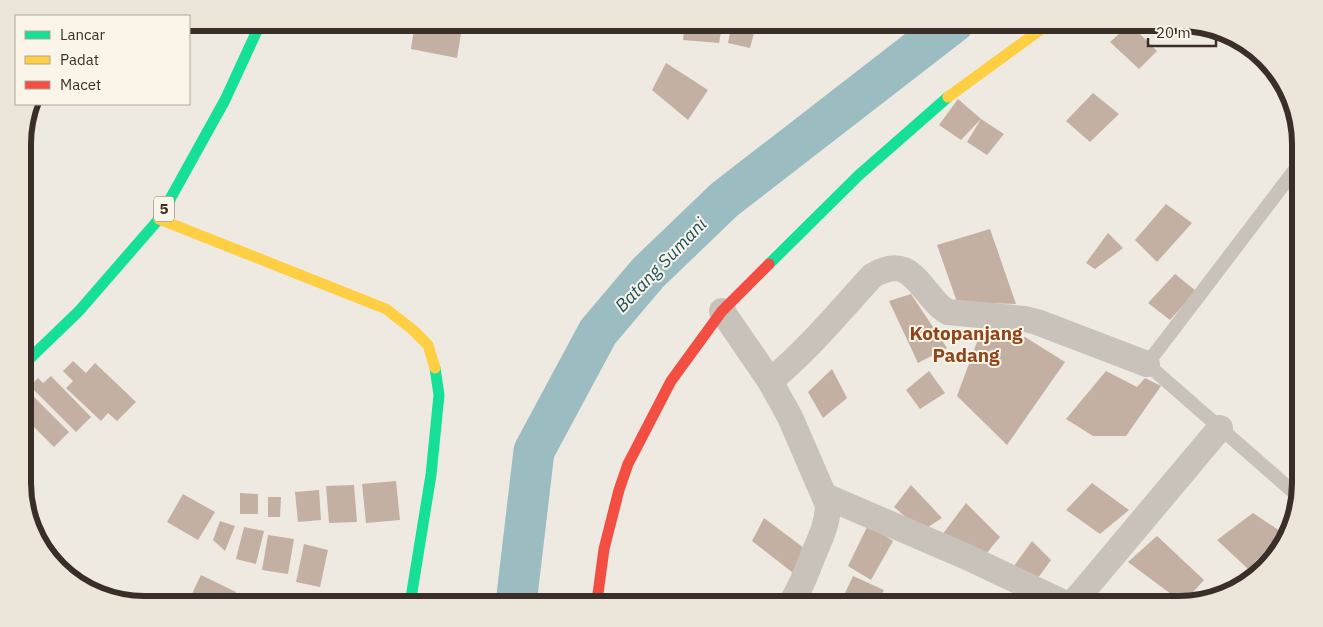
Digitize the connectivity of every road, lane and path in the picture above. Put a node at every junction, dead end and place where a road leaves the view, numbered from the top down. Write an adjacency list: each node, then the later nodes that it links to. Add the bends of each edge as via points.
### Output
1 (257, 31): 4 (main road, 5, via 225,100)
2 (1039, 31): 5 (main road, via 946,99 859,175)
3 (1292, 174): 7 (lane)
4 (159, 219): 6 (main road, 5, via 79,311); 12 (main road, via 386,309 428,345 439,395 431,475)
5 (722, 311): 8 (street); 13 (main road, via 671,381 628,464 604,549)
6 (31, 357)
7 (1147, 364): 8 (street, via 1037,322 948,312 911,274 892,268 872,276 797,357); 9 (lane)
8 (770, 381): 11 (street)
9 (1220, 428): 10 (lane); 16 (street)
10 (1292, 490)
11 (826, 496): 14 (street, via 828,514 825,525); 15 (street)
12 (411, 596)
13 (600, 596)
14 (795, 596)
15 (1049, 596)
16 (1079, 596)

